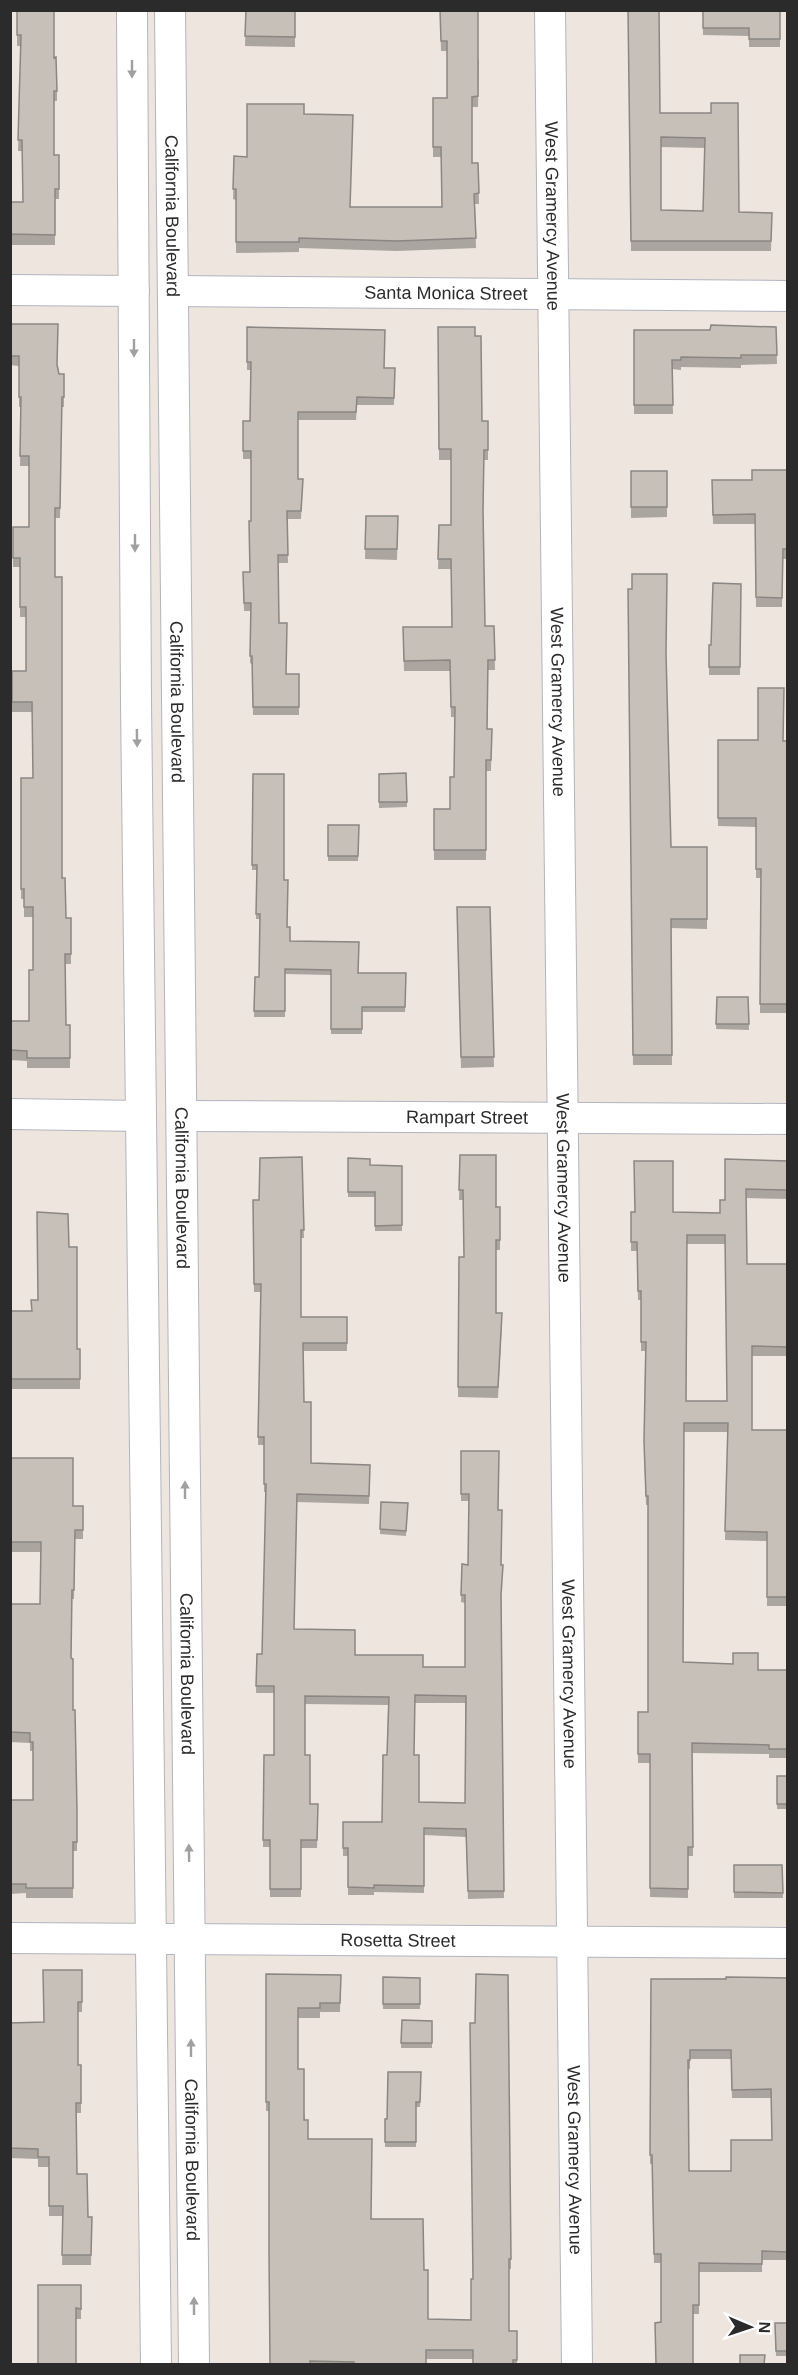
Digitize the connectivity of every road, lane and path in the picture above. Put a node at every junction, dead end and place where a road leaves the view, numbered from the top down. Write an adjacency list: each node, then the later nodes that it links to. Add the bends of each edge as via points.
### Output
1 (132, 10): 5 (street, California Boulevard, one-way to 5)
2 (170, 10): 6 (street, California Boulevard)
3 (550, 10): 7 (street, West Gramercy Avenue)
4 (10, 290): 5 (street)
5 (134, 291): 6 (street, via 145,312 159,312); 10 (street, California Boulevard, one-way to 10)
6 (174, 291): 7 (street, Santa Monica Street); 9 (street, California Boulevard)
7 (552, 294): 8 (street, Santa Monica Street); 14 (street, West Gramercy Avenue)
8 (788, 296)
9 (176, 701): 10 (street); 13 (street, California Boulevard)
10 (136, 702): 12 (street, California Boulevard, one-way to 12)
11 (10, 1114): 12 (street)
12 (141, 1116): 13 (street, via 156,1140 167,1140); 16 (street, California Boulevard)
13 (183, 1116): 14 (street, Rampart Street); 17 (street, California Boulevard, one-way to 13)
14 (562, 1118): 15 (street, Rampart Street); 21 (street, West Gramercy Avenue)
15 (788, 1119)
16 (147, 1530): 17 (street); 19 (street, California Boulevard)
17 (185, 1530): 20 (street, California Boulevard, one-way to 17)
18 (10, 1938): 19 (street, Rosetta Street)
19 (151, 1939): 20 (street, Rosetta Street); 23 (street, California Boulevard)
20 (190, 1940): 21 (street, Rosetta Street); 24 (street, California Boulevard, one-way to 20)
21 (572, 1941): 22 (street, Rosetta Street); 25 (street, West Gramercy Avenue)
22 (788, 1943)
23 (156, 2364)
24 (194, 2364)
25 (577, 2364)

